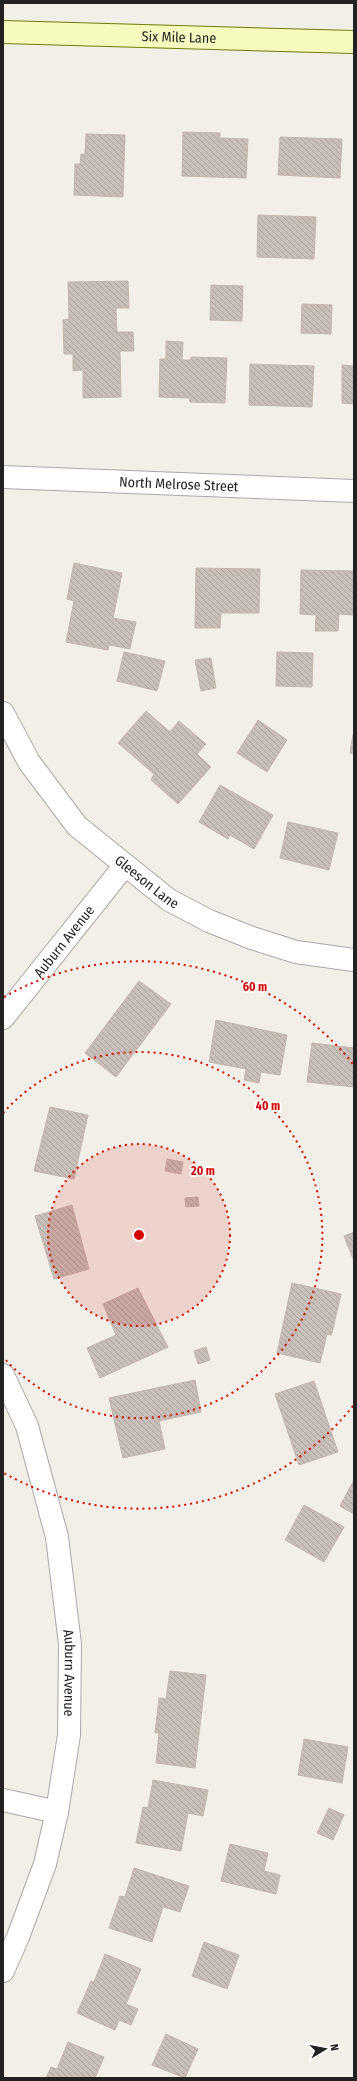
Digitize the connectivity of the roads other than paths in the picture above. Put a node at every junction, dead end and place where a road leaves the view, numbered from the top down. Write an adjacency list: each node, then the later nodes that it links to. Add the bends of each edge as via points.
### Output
1 (3, 32): 2 (street, Six Mile Lane)
2 (354, 42)
3 (3, 477): 4 (street, North Melrose Street)
4 (354, 491)
5 (3, 713): 6 (street, Gleeson Lane, via 29,762 77,826)
6 (125, 865): 7 (street, Gleeson Lane, via 169,900 209,921 296,952); 8 (street, Auburn Avenue)
7 (354, 960)
8 (3, 1018)
9 (3, 1375): 11 (street, Auburn Avenue, via 27,1426 57,1537 70,1644 69,1735)
10 (3, 1800): 11 (street)
11 (57, 1812): 12 (street, Auburn Avenue, via 45,1864)
12 (3, 1971)

